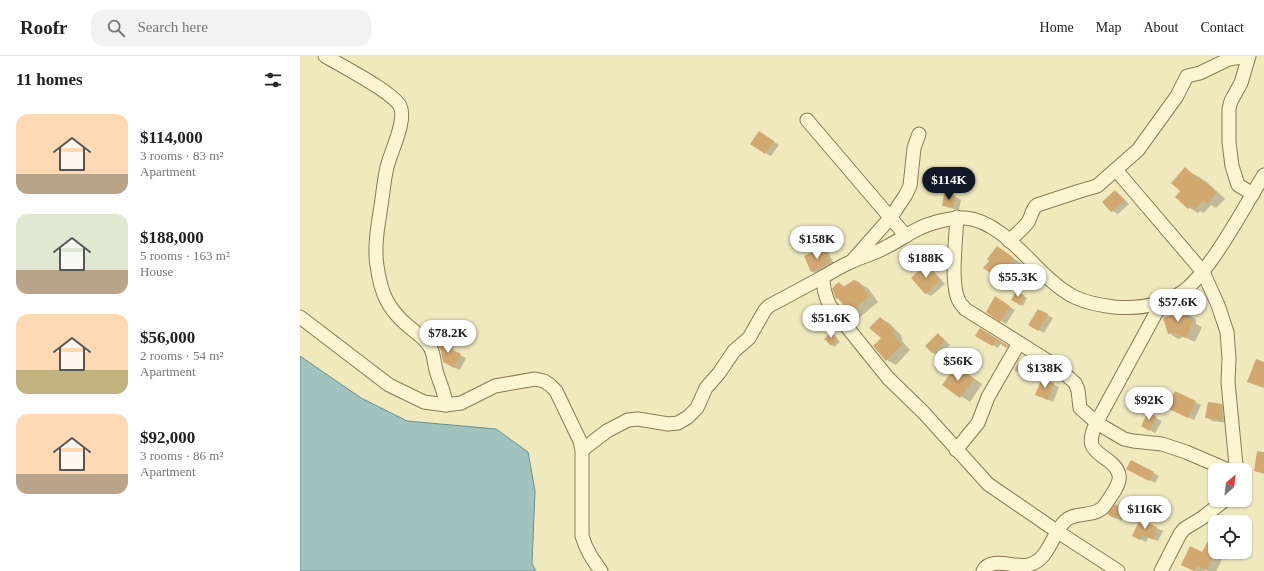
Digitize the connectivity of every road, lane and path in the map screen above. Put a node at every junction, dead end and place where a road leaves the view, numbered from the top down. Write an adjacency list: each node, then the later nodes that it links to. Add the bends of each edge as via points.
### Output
1 (325, 56): 18 (street, via 390,95 400,106 402,122 388,167 379,222 376,264 382,291 390,308 431,348)
2 (1248, 56): 5 (street, via 1229,59 1200,74 1187,76 1177,96 1138,150); 7 (street, via 1241,83 1229,109 1229,142 1238,185)
3 (807, 120): 8 (street)
4 (919, 134): 8 (street, via 913,152 910,186)
5 (1116, 170): 11 (street, via 1097,186 1037,205 1026,224); 13 (street)
6 (1264, 175): 7 (street)
7 (1253, 194): 13 (street)
8 (891, 217): 10 (street); 12 (street)
9 (956, 218): 10 (street, via 926,226); 11 (street, via 967,218 991,226); 17 (street, via 954,272 959,302 965,309)
10 (906, 236): 12 (street, via 885,248)
11 (1009, 241): 15 (street, via 1058,288 1074,298 1089,303 1128,308)
12 (852, 261): 14 (street)
13 (1203, 272): 15 (street, via 1181,293); 23 (street, via 1227,332 1228,382)
14 (823, 276): 20 (street, via 765,310 750,338 734,351 706,388 697,408 688,417 678,423 668,424 628,420); 21 (street, via 825,297 830,306 888,378 924,413)
15 (1164, 302): 19 (street)
16 (300, 317): 18 (street, via 390,385 424,402)
17 (1019, 343): 19 (street, via 1056,366 1075,383 1080,408); 21 (street, via 988,397 978,423)
18 (446, 405): 20 (street, via 461,403 503,384 535,379 544,381 556,391)
19 (1097, 423): 22 (street, via 1124,439 1162,444); 25 (street, via 1091,440 1092,446 1118,468 1120,474 1117,486 1099,510 1067,519)
20 (582, 450): 27 (street, via 582,536 584,545)
21 (956, 450): 25 (street, via 994,488)
22 (1212, 463)
23 (1236, 463)
24 (1215, 507): 30 (street, via 1184,528)
25 (1058, 532): 26 (street); 28 (street, via 1037,562 1019,566 991,564 985,566)
26 (1102, 567): 29 (street)
27 (601, 571)
28 (982, 571)
29 (1118, 571)
30 (1161, 571)

